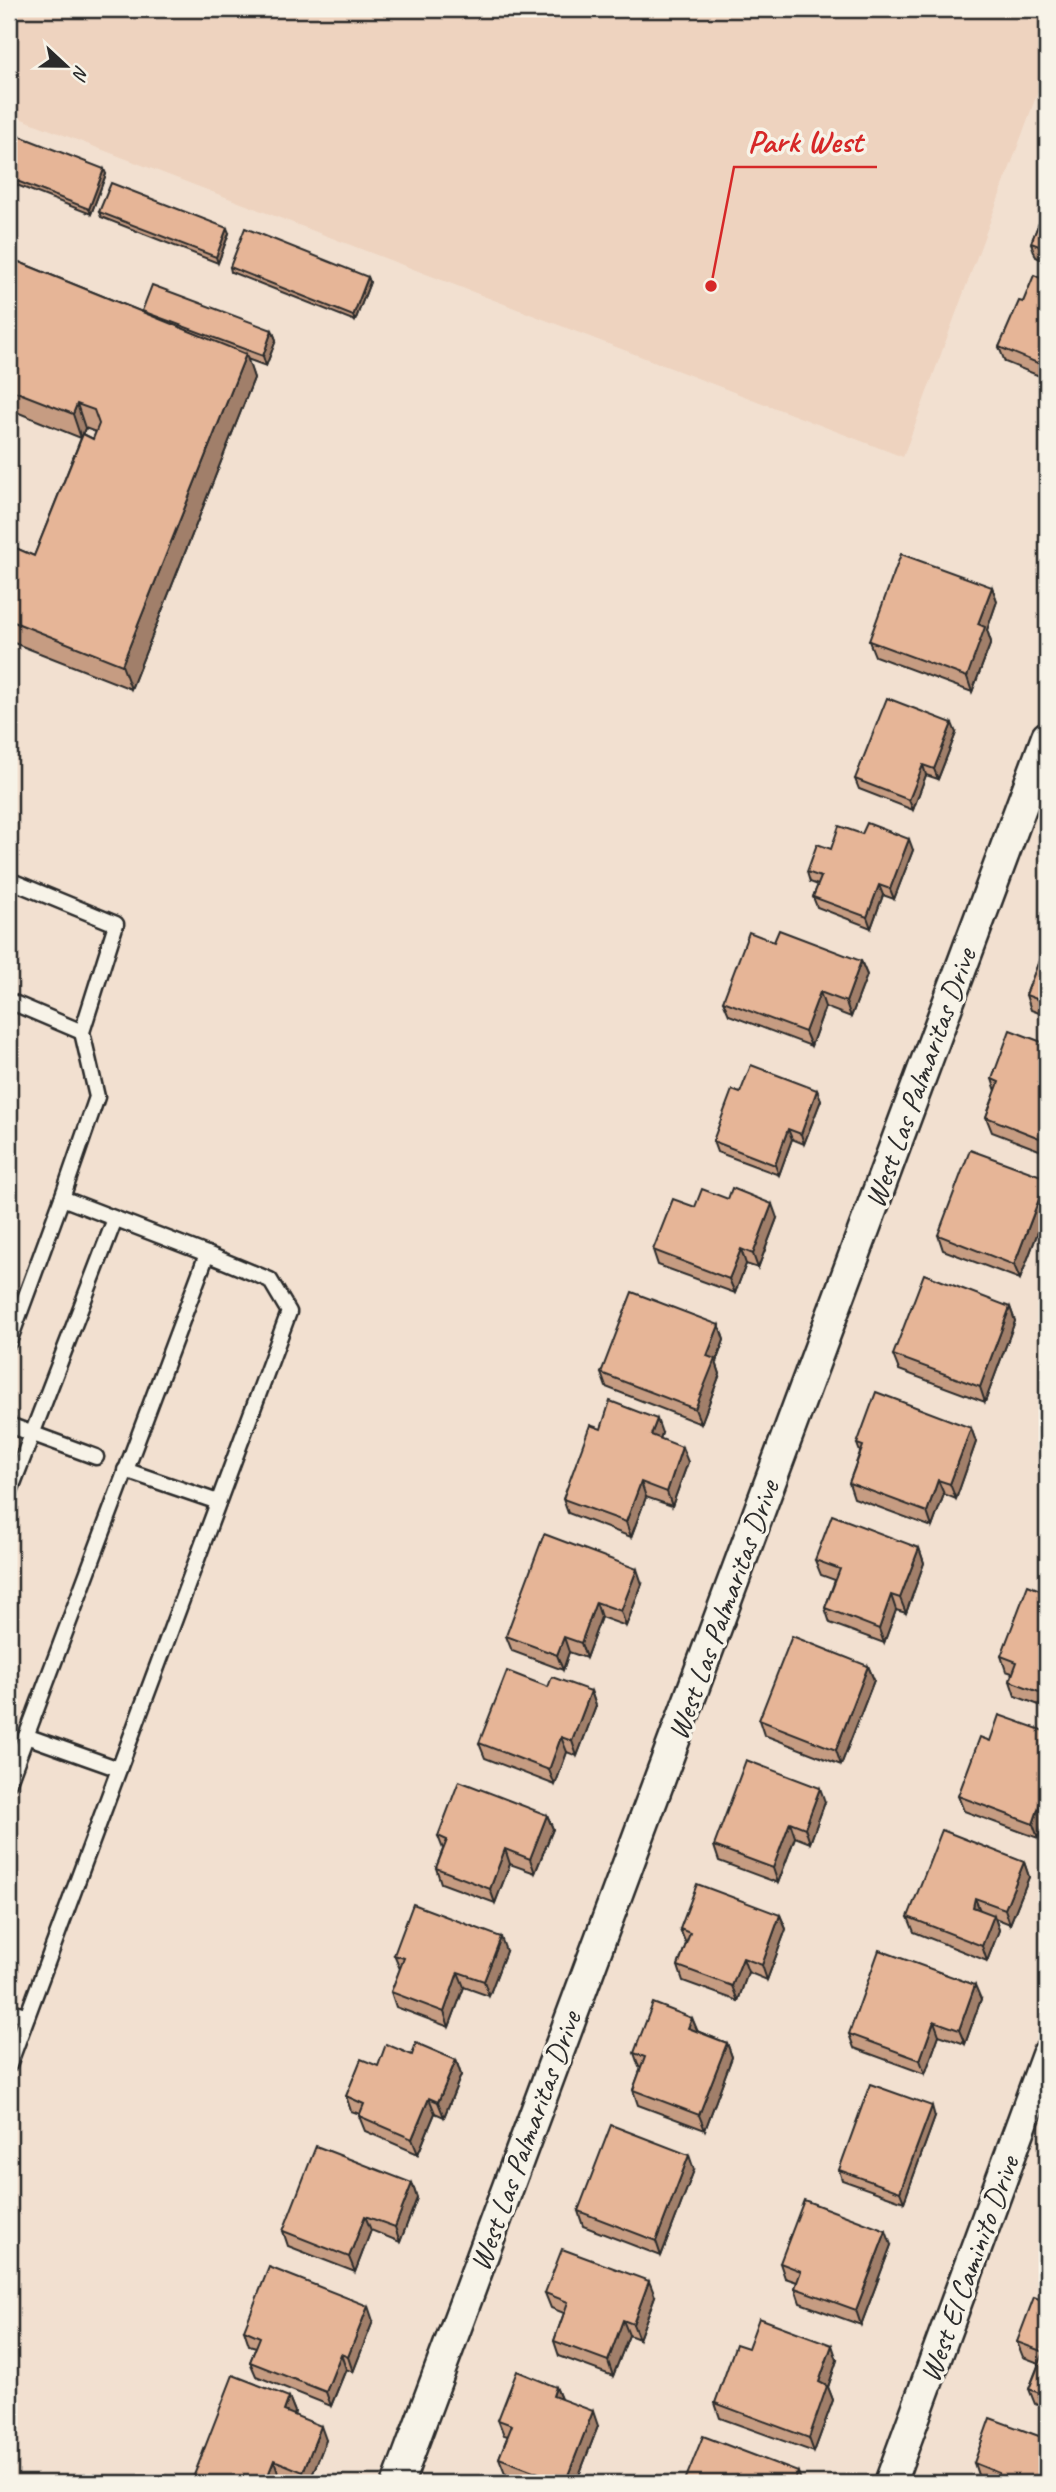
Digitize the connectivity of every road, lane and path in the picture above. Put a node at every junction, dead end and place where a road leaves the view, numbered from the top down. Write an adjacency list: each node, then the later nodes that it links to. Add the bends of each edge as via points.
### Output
1 (1047, 737): 22 (street, West Las Palmaritas Drive)
2 (9, 880): 4 (lane, via 116,924)
3 (9, 1001): 4 (lane)
4 (82, 1032): 5 (lane, via 97,1097)
5 (62, 1198): 6 (lane); 8 (lane)
6 (115, 1219): 7 (lane); 10 (lane)
7 (207, 1254): 12 (lane); 14 (lane, via 270,1280 289,1312)
8 (9, 1342)
9 (9, 1426): 10 (lane)
10 (32, 1434): 11 (lane); 13 (lane)
11 (96, 1457)
12 (125, 1470): 14 (lane); 15 (lane)
13 (9, 1494)
14 (218, 1502): 16 (lane)
15 (26, 1736): 16 (lane); 17 (lane)
16 (119, 1769): 19 (lane)
17 (9, 1782)
18 (9, 2010): 19 (lane)
19 (27, 2016): 21 (lane)
20 (1047, 2055): 23 (street, West El Caminito Drive)
21 (9, 2065)
22 (398, 2483)
23 (890, 2483)

